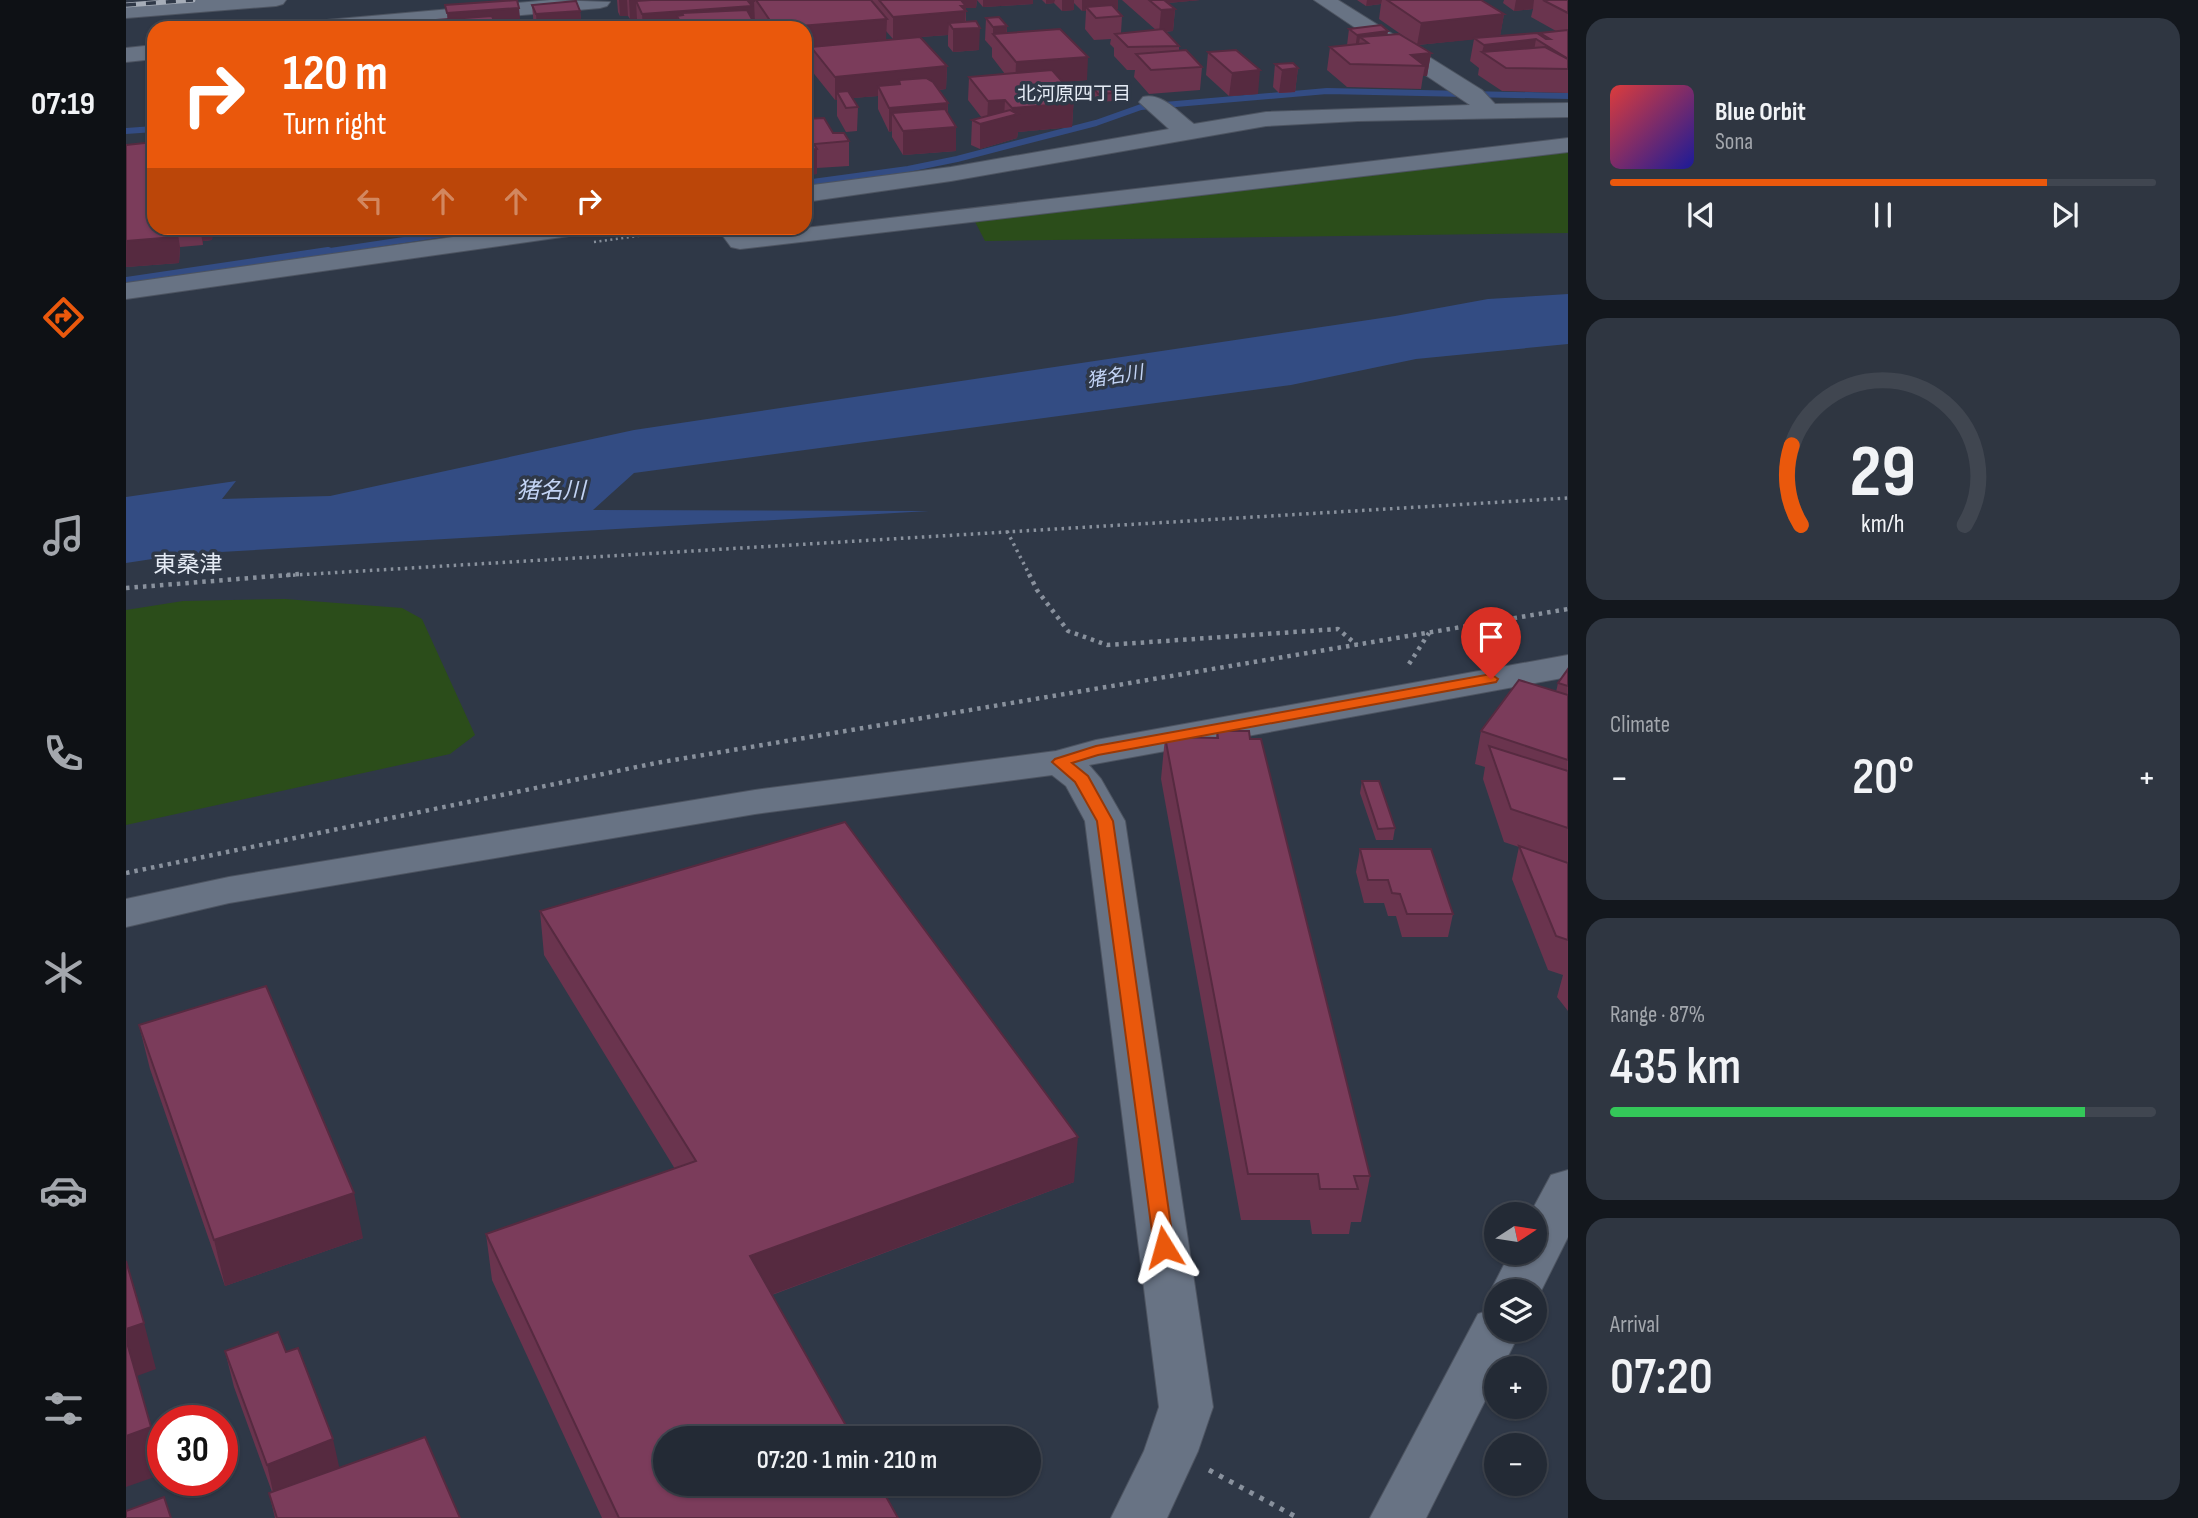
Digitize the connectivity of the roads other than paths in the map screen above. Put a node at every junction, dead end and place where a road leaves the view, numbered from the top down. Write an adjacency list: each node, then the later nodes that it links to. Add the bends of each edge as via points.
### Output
1 (276, 0): 9 (street)
2 (458, 0): 10 (street, via 422,3)
3 (1325, 0): 8 (street)
4 (603, 7): 10 (street)
5 (338, 10): 9 (street)
6 (1373, 10): 8 (street)
7 (126, 12): 9 (street)
8 (1346, 12): 16 (street, via 1474,96)
9 (248, 16)
10 (425, 18): 11 (street)
11 (389, 21)
12 (147, 52): 13 (street)
13 (126, 55)
14 (1151, 102): 17 (street)
15 (1568, 110): 16 (street)
16 (1488, 111): 17 (street, via 1350,105)
17 (1187, 131): 19 (street, via 951,174)
18 (1568, 145): 20 (street)
19 (812, 193)
20 (812, 233)
21 (520, 235): 24 (street)
22 (735, 235): 23 (street, via 740,241)
23 (792, 235)
24 (126, 291)
25 (1568, 666): 26 (street, via 1096,751)
26 (1060, 762): 27 (street, via 755,802 229,890); 31 (street, via 1082,779 1105,821 1186,1407)
27 (126, 913)
28 (1568, 1188): 29 (street)
29 (1547, 1229)
30 (1489, 1342): 32 (street)
31 (1139, 1518)
32 (1398, 1518)

